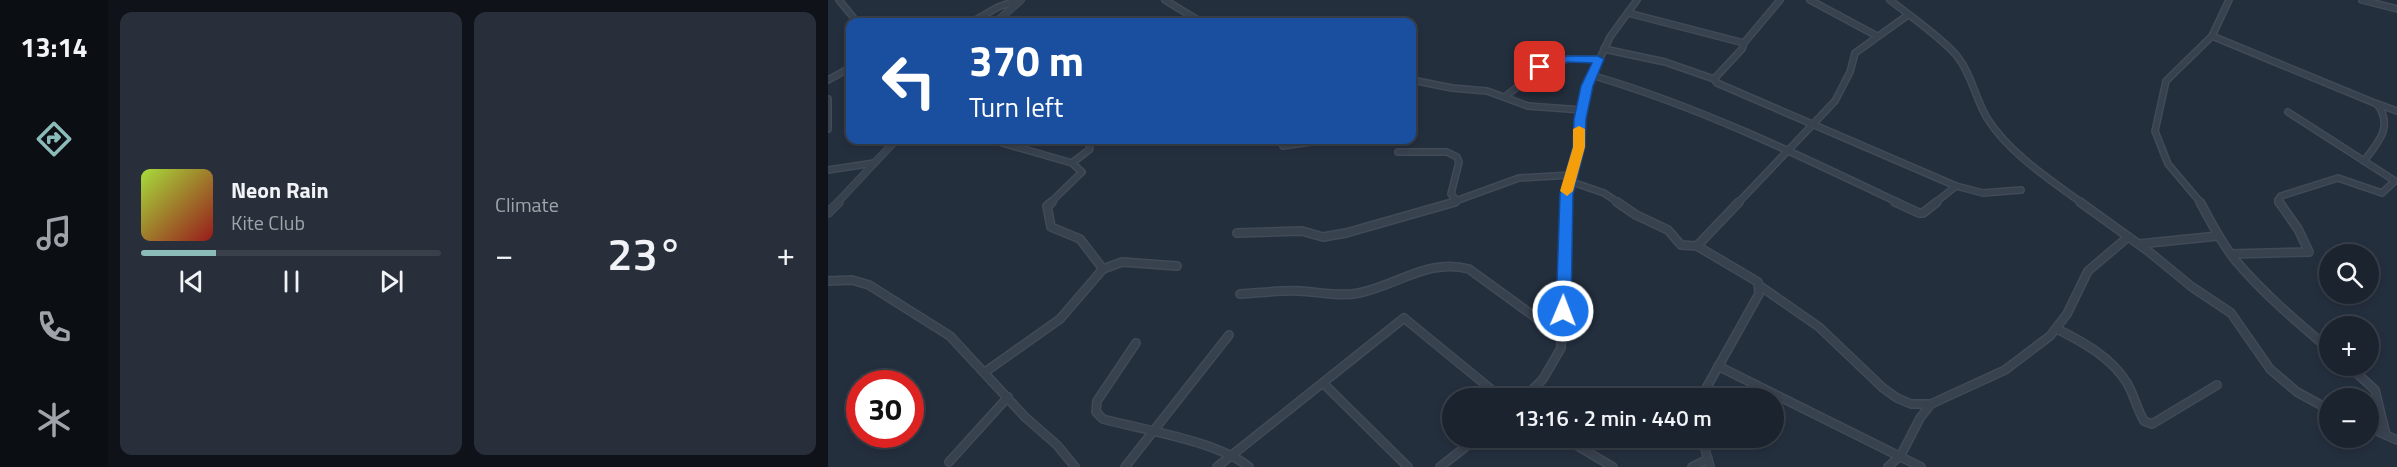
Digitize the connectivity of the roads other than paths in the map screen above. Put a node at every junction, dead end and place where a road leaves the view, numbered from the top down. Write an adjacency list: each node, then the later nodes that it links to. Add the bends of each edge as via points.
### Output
1 (840, 0): 13 (street)
2 (1020, 0): 14 (street); 15 (street)
3 (1165, 0): 16 (street)
4 (1638, 0): 11 (street)
5 (1778, 0): 19 (street)
6 (1810, 0): 17 (street)
7 (1890, 0): 12 (street)
8 (2229, 0): 18 (street)
9 (2362, 0): 10 (street)
10 (2397, 9)
11 (1628, 13): 19 (street); 20 (street)
12 (1908, 15): 17 (street); 53 (street, via 1959,58 1986,117 1999,135 2048,178)
13 (854, 18)
14 (979, 18)
15 (1000, 18)
16 (1194, 18)
17 (1877, 36): 33 (street, via 1855,53 1851,72 1835,101)
18 (2212, 36): 29 (street); 52 (street, via 2166,81 2155,131 2164,159 2200,201)
19 (1744, 43): 25 (street, via 1743,49)
20 (1604, 49): 21 (street); 25 (street, via 1665,62)
21 (1598, 59): 23 (street); 27 (street, via 1546,64)
22 (846, 70): 24 (street)
23 (1591, 75): 30 (street); 41 (street, via 1645,91)
24 (828, 79)
25 (1714, 80): 33 (street)
26 (1416, 81): 27 (street)
27 (1506, 96): 30 (street, via 1528,106)
28 (828, 99): 34 (street)
29 (2377, 104): 31 (street); 42 (street, via 2388,124)
30 (1582, 110): 46 (street, via 1579,147)
31 (2397, 111)
32 (2288, 112): 42 (street)
33 (1815, 125): 41 (street); 47 (street)
34 (828, 129)
35 (892, 144): 43 (street)
36 (1005, 144): 44 (street)
37 (1089, 144): 44 (street, via 1090,149)
38 (1297, 144): 39 (street)
39 (1283, 146)
40 (1398, 152): 49 (street, via 1447,152 1457,157 1451,194)
41 (1789, 152): 47 (street, via 1918,213); 55 (street)
42 (2364, 161): 56 (street, via 2395,179 2392,186 2382,193 2338,178 2279,198 2309,252)
43 (874, 163): 45 (street); 50 (street)
44 (1072, 164): 58 (street, via 1082,174 1048,204 1049,224 1080,239)
45 (828, 170)
46 (1570, 178): 49 (street, via 1519,178); 55 (street, via 1668,230 1681,245); 64 (street, via 1565,207)
47 (1956, 186): 48 (street, via 1983,194)
48 (2021, 190)
49 (1457, 201): 51 (street, via 1323,237 1302,231)
50 (828, 213)
51 (1237, 233)
52 (2218, 236): 54 (street); 56 (street)
53 (2128, 237): 54 (street); 62 (street, via 2088,271)
54 (2138, 244): 77 (street, via 2230,313 2258,355 2282,380)
55 (1697, 246): 60 (street, via 1755,278)
56 (2231, 254): 65 (street, via 2276,304)
57 (1177, 266): 58 (street, via 1122,262)
58 (1103, 269): 68 (street, via 1060,319)
59 (828, 281): 68 (street, via 852,280 869,285 950,336)
60 (1760, 286): 67 (street); 76 (street, via 1820,327 1890,393 1911,404)
61 (1240, 294): 64 (street, via 1360,292 1434,266 1456,265 1469,268)
62 (2057, 329): 71 (street, via 2093,349 2112,366 2126,381 2144,421 2152,424); 76 (street, via 2005,370)
63 (1229, 335): 79 (street)
64 (1561, 336): 73 (street, via 1561,348 1551,368)
65 (2319, 341)
66 (1136, 343): 79 (street, via 1097,401 1096,412 1103,418)
67 (1718, 366): 74 (street); 85 (street)
68 (985, 372): 75 (street)
69 (2360, 376): 80 (street, via 2375,390)
70 (1323, 382): 72 (street, via 1404,318); 86 (street); 93 (street)
71 (2217, 385)
72 (1490, 388)
73 (1534, 388)
74 (1706, 388)
75 (1008, 397): 87 (street); 89 (street)
76 (1931, 404): 85 (street)
77 (2319, 405)
78 (2379, 432): 80 (street)
79 (1154, 434): 86 (street, via 1189,441); 90 (street)
80 (2386, 435): 81 (street)
81 (2397, 440)
82 (1464, 448): 94 (street)
83 (1581, 448): 95 (street)
84 (1705, 448): 88 (street)
85 (1901, 455): 97 (street); 98 (street)
86 (1230, 456): 91 (street); 92 (street)
87 (949, 462)
88 (1709, 463): 96 (street)
89 (1075, 467)
90 (1125, 467)
91 (1217, 467)
92 (1249, 467)
93 (1408, 467)
94 (1440, 467)
95 (1613, 467)
96 (1692, 467)
97 (1888, 467)
98 (1921, 467)

